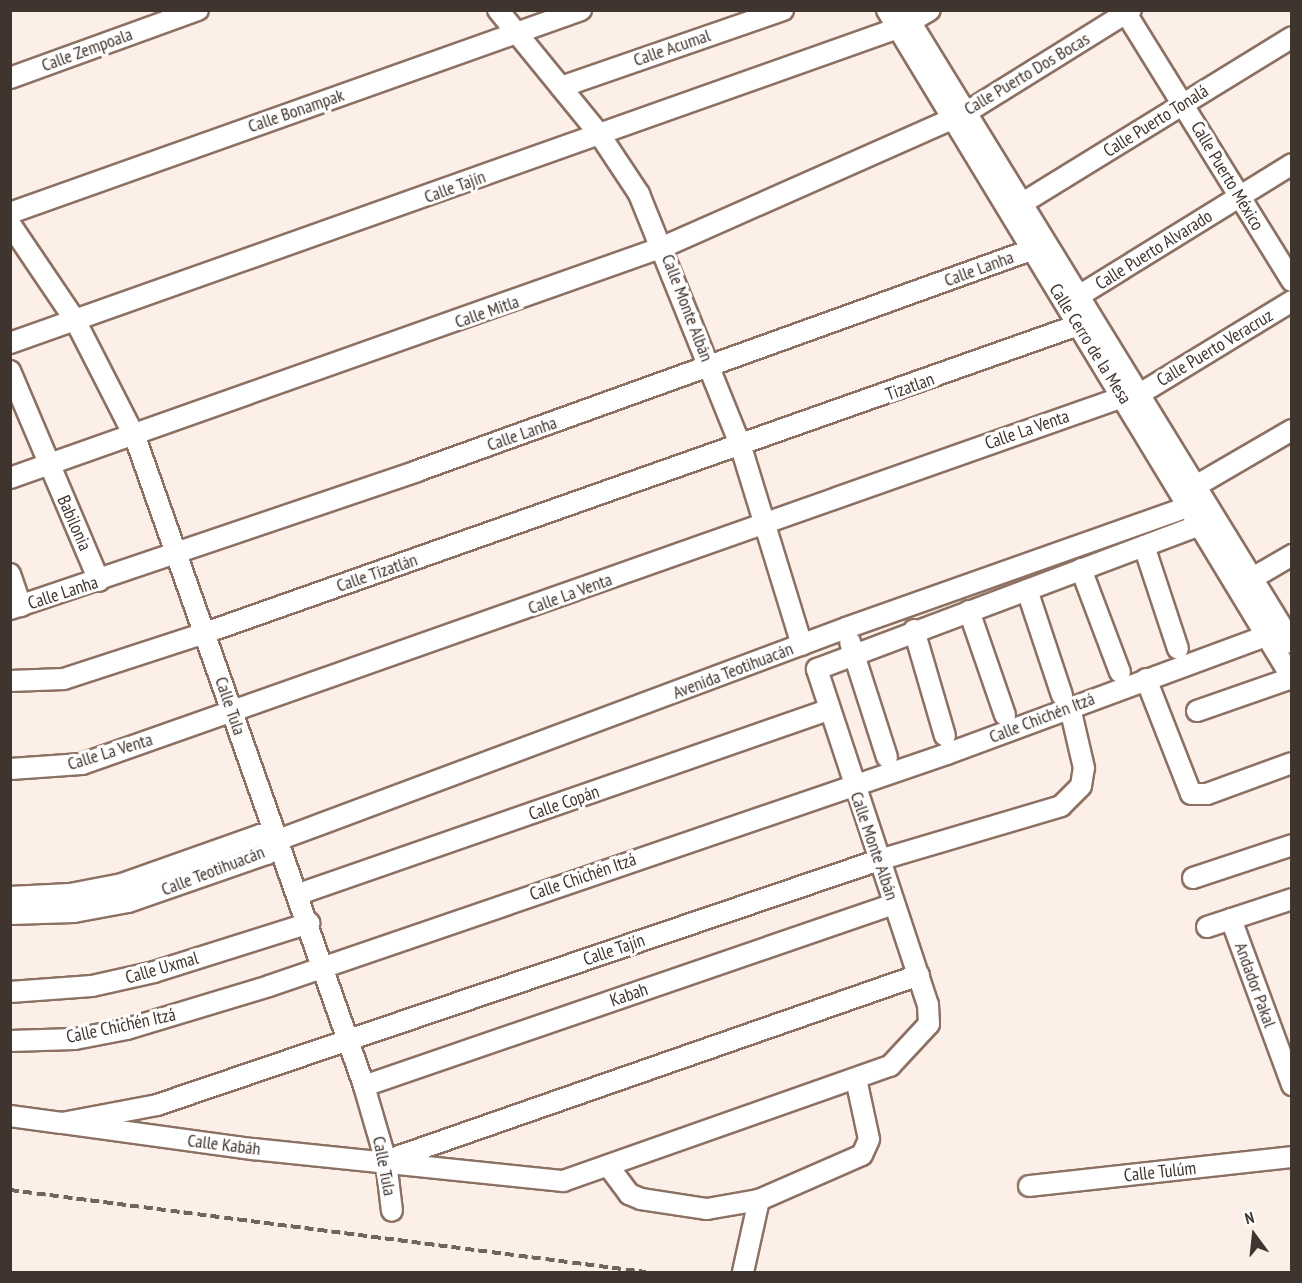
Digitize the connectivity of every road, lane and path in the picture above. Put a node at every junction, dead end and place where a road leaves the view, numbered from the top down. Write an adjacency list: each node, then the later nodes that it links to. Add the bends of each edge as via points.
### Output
1 (198, 10): 11 (street, Calle Zempoala)
2 (498, 10): 9 (street, Calle Monte Albán)
3 (581, 10): 9 (street, Calle Bonampak)
4 (783, 10): 12 (street, Calle Acumal)
5 (887, 10): 8 (street, Calle Cerro de la Mesa)
6 (930, 10): 8 (street, Calle Tajín)
7 (1127, 12): 13 (street, Calle Puerto México); 14 (street, Calle Puerto Dos Bocas)
8 (904, 20): 14 (street, Calle Cerro de la Mesa); 15 (street, Calle Tajín)
9 (516, 34): 12 (street, Calle Monte Albán); 19 (street, Calle Bonampak)
10 (1292, 37): 13 (street, Calle Puerto Tonalá)
11 (10, 78)
12 (561, 87): 15 (street, Calle Monte Albán)
13 (1183, 104): 17 (street, Calle Puerto México); 18 (street, Calle Puerto Tonalá)
14 (960, 116): 18 (street, Calle Cerro de la Mesa); 21 (street, Calle Mitla); 22 (street, Calle Cerro de la Mesa)
15 (600, 135): 21 (street, Calle Monte Albán, via 639,194); 26 (street, Calle Tajín)
16 (1292, 164): 17 (street, Calle Puerto Alvarado)
17 (1238, 198): 23 (street, Calle Puerto México); 24 (street, Calle Puerto Alvarado)
18 (1021, 204): 24 (street, Calle Cerro de la Mesa)
19 (10, 213)
20 (10, 224): 26 (street, Calle Tula)
21 (663, 247): 29 (street, Calle Monte Albán); 33 (street, Calle Mitla)
22 (1030, 250): 27 (street, Calle Cerro de la Mesa); 29 (street, Calle Lanha)
23 (1292, 281)
24 (1077, 297): 31 (street, Calle Cerro de la Mesa)
25 (1292, 301): 31 (street, Calle Puerto Veracruz)
26 (75, 321): 28 (street, Calle Tajín); 33 (street, Calle Tula)
27 (1078, 325): 31 (street, Calle Cerro de la Mesa); 34 (street, Tizatlan)
28 (10, 343)
29 (711, 367): 34 (street, Calle Monte Albán); 42 (street, Calle Lanha)
30 (10, 371): 35 (street, Babilonia)
31 (1131, 396): 37 (street, Calle Cerro de la Mesa); 38 (street, Calle La Venta)
32 (1292, 430): 37 (street, Avenida Teotihuacán)
33 (135, 437): 35 (street, Calle Mitla); 42 (street, Calle Tula)
34 (741, 447): 38 (street, Calle Monte Albán); 53 (street, Calle Tizatlán)
35 (48, 465): 36 (street, Calle Mitla); 47 (street, Babilonia)
36 (10, 478)
37 (1192, 497): 39 (street, Calle Cerro de la Mesa); 41 (street, Avenida Teotihuacán); 46 (street, Calle Cerro de la Mesa)
38 (764, 520): 55 (street, Calle Monte Albán); 65 (street, Calle La Venta, via 587,589)
39 (1201, 525): 40 (street); 54 (street, Calle Cerro de la Mesa)
40 (1144, 546): 44 (street); 56 (street)
41 (1066, 551): 44 (street); 51 (street, Avenida Teotihuacán)
42 (176, 555): 47 (street, Calle Lanha); 53 (street, Calle Tula)
43 (1292, 555): 46 (street)
44 (1077, 571): 48 (street); 58 (street)
45 (10, 574): 49 (street)
46 (1251, 579): 54 (street, Calle Cerro de la Mesa)
47 (99, 581): 49 (street, Calle Lanha)
48 (1027, 590): 50 (street); 62 (street)
49 (16, 608)
50 (969, 611): 52 (street); 66 (street)
51 (846, 628): 55 (street, Avenida Teotihuacán); 57 (street)
52 (914, 630): 57 (street); 67 (street)
53 (205, 633): 61 (street, Calle Tizatlán, via 64,679); 65 (street, Calle Tula)
54 (1280, 637): 59 (street, Calle Cerro de la Mesa); 60 (street, Calle Chichén Itzá)
55 (802, 645): 72 (street, Avenida Teotihuacán)
56 (1178, 649)
57 (854, 653): 63 (street, Calle Monte Albán, via 817,669); 68 (street)
58 (1120, 672)
59 (1292, 678): 64 (street)
60 (1146, 679): 62 (street, Calle Chichén Itzá); 69 (street, via 1191,794 1207,794)
61 (10, 681)
62 (1066, 701): 71 (street, Calle Chichén Itzá, via 947,754); 74 (street, Calle Tajín, via 1084,768 1081,786 1072,798 1052,809)
63 (828, 710): 71 (street, Calle Monte Albán); 76 (street, Calle Copán)
64 (1197, 711)
65 (232, 712): 70 (street, Calle La Venta, via 82,764); 72 (street, Calle Tula)
66 (1005, 715)
67 (945, 736)
68 (886, 757)
69 (1292, 763)
70 (10, 769)
71 (852, 783): 74 (street, Calle Monte Albán); 85 (street, Calle Chichén Itzá)
72 (278, 840): 76 (street, Calle Tula); 79 (street, Calle Teotihuacán, via 267,854 190,883)
73 (1292, 845): 75 (street)
74 (879, 860): 80 (street, Calle Monte Albán); 90 (street, Calle Tajín)
75 (1192, 878)
76 (299, 894): 83 (street, Calle Tula)
77 (10, 897): 79 (street, Calle Teotihuacán)
78 (1291, 900): 82 (street)
79 (72, 903): 81 (street, Calle Teotihuacán)
80 (894, 904): 86 (street, Calle Monte Albán); 93 (street, Kabah)
81 (10, 914)
82 (1231, 919): 84 (street); 92 (street, Andador Pakal)
83 (309, 923): 85 (street, Calle Tula); 87 (street, Calle Uxmal, via 154,972 92,986)
84 (1206, 927)
85 (324, 968): 89 (street, Calle Chichén Itzá, via 127,1029 75,1038); 90 (street, Calle Tula)
86 (919, 975): 88 (street, Calle Monte Albán); 97 (street)
87 (10, 993)
88 (929, 1024): 91 (street, Calle Kabáh, via 899,1061)
89 (10, 1041)
90 (349, 1041): 93 (street, Calle Tula); 95 (street, Calle Kabáh, via 157,1105)
91 (856, 1080): 98 (street, Calle Kabáh); 100 (street, via 869,1139 862,1155)
92 (1292, 1085)
93 (364, 1086): 97 (street, Calle Tula)
94 (10, 1116): 95 (street, Calle Kabáh)
95 (62, 1123): 97 (street, Calle Kabáh, via 253,1149)
96 (1292, 1158): 99 (street, Calle Tulúm)
97 (386, 1161): 98 (street, Calle Kabáh, via 540,1181 564,1180); 101 (street, Calle Tula)
98 (609, 1167): 100 (street, via 628,1194 641,1199 707,1209)
99 (1029, 1186)
100 (759, 1200): 102 (street)
101 (392, 1211)
102 (744, 1272)

